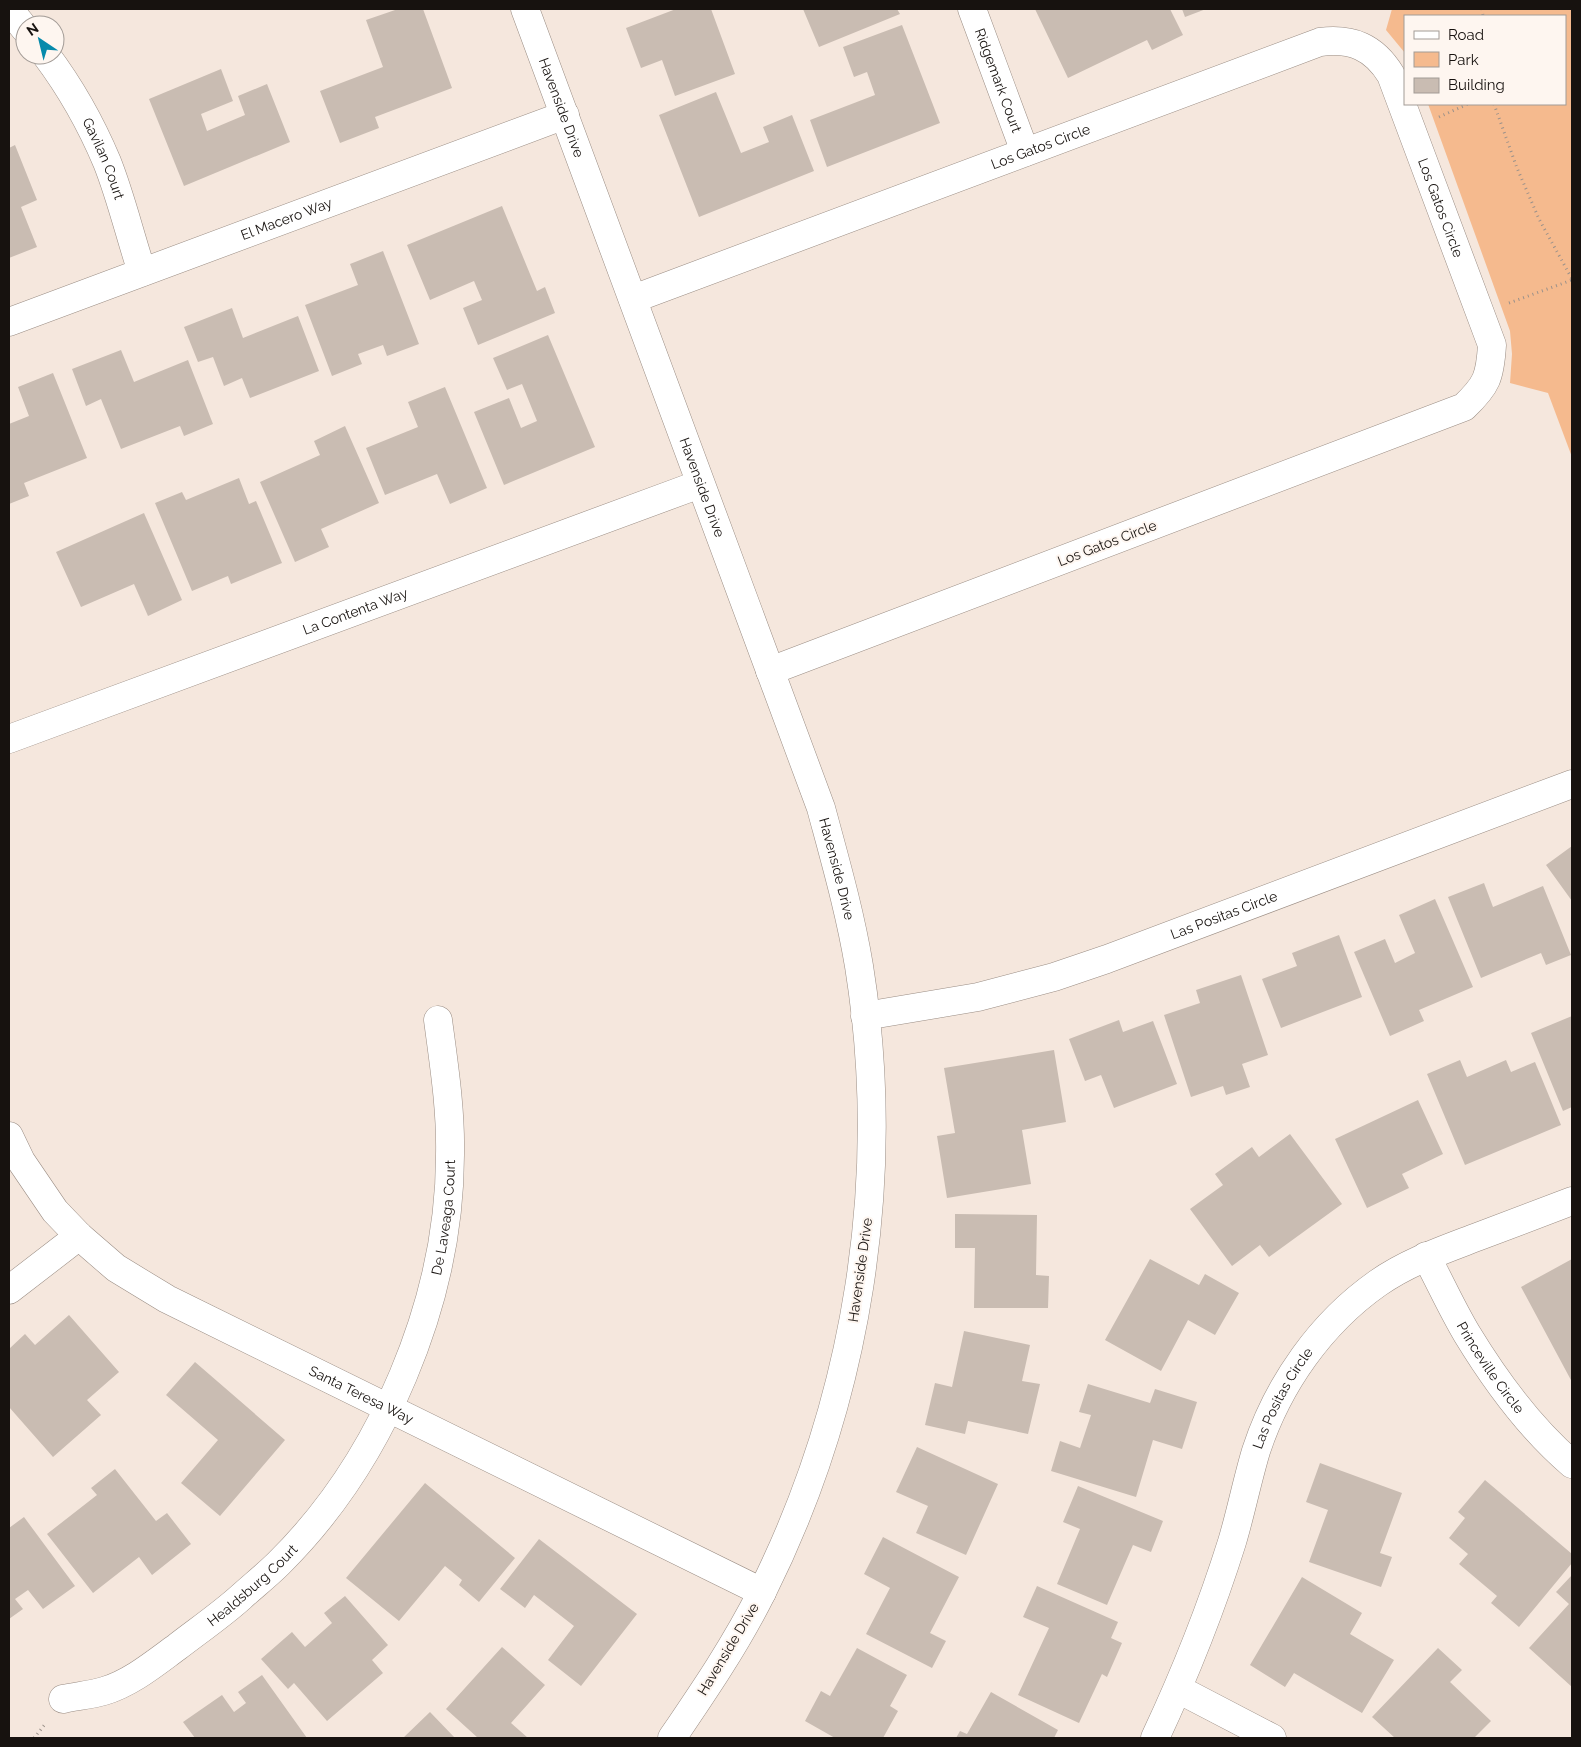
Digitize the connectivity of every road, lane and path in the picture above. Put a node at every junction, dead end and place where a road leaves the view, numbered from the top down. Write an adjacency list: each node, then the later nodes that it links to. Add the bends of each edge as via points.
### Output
1 (525, 9): 5 (street, Havenside Drive)
2 (972, 9): 6 (street, Ridgemark Court)
3 (54, 65): 7 (street, Gavilan Court, via 86,117 107,162)
4 (1494, 105): 8 (path, via 1539,219)
5 (565, 115): 7 (street, El Macero Way); 9 (street, Havenside Drive)
6 (1025, 152): 9 (street, Los Gatos Circle); 10 (street, Los Gatos Circle, via 1320,42 1338,40 1365,47 1385,64 1391,75)
7 (142, 272): 11 (street, El Macero Way)
8 (1572, 280): 10 (path)
9 (633, 299): 12 (street, Havenside Drive)
10 (1480, 314): 13 (street, Los Gatos Circle, via 1492,345 1490,371 1480,392 1464,407)
11 (9, 322)
12 (700, 484): 13 (street, Havenside Drive); 14 (street, La Contenta Way)
13 (770, 671): 16 (street, Havenside Drive, via 821,808 844,894)
14 (9, 740)
15 (1572, 784): 16 (street, Las Positas Circle, via 1054,977 978,997)
16 (865, 1016): 25 (street, Havenside Drive, via 872,1107 871,1179 865,1250 851,1338 825,1434 799,1510)
17 (438, 1020): 23 (street, De Laveaga Court, via 449,1105 446,1220 432,1292 413,1352)
18 (9, 1136): 20 (street, Santa Teresa Way, via 21,1161 55,1211)
19 (1572, 1201): 21 (street, Las Positas Circle)
20 (79, 1236): 22 (street); 23 (street, Santa Teresa Way, via 116,1268 168,1299)
21 (1426, 1256): 24 (street, Princeville Circle, via 1481,1357 1516,1406); 26 (street, Las Positas Circle, via 1379,1283 1341,1313 1305,1353 1277,1400 1257,1450 1229,1550)
22 (9, 1290)
23 (388, 1408): 25 (street, Santa Teresa Way); 27 (street, Healdsburg Court, via 357,1464 321,1515 280,1562 225,1611 140,1674 105,1691)
24 (1572, 1464)
25 (762, 1592): 28 (street, Havenside Drive, via 719,1669)
26 (1178, 1689): 29 (street, Las Positas Circle); 30 (street)
27 (62, 1699)
28 (672, 1738)
29 (1155, 1738)
30 (1272, 1738)

